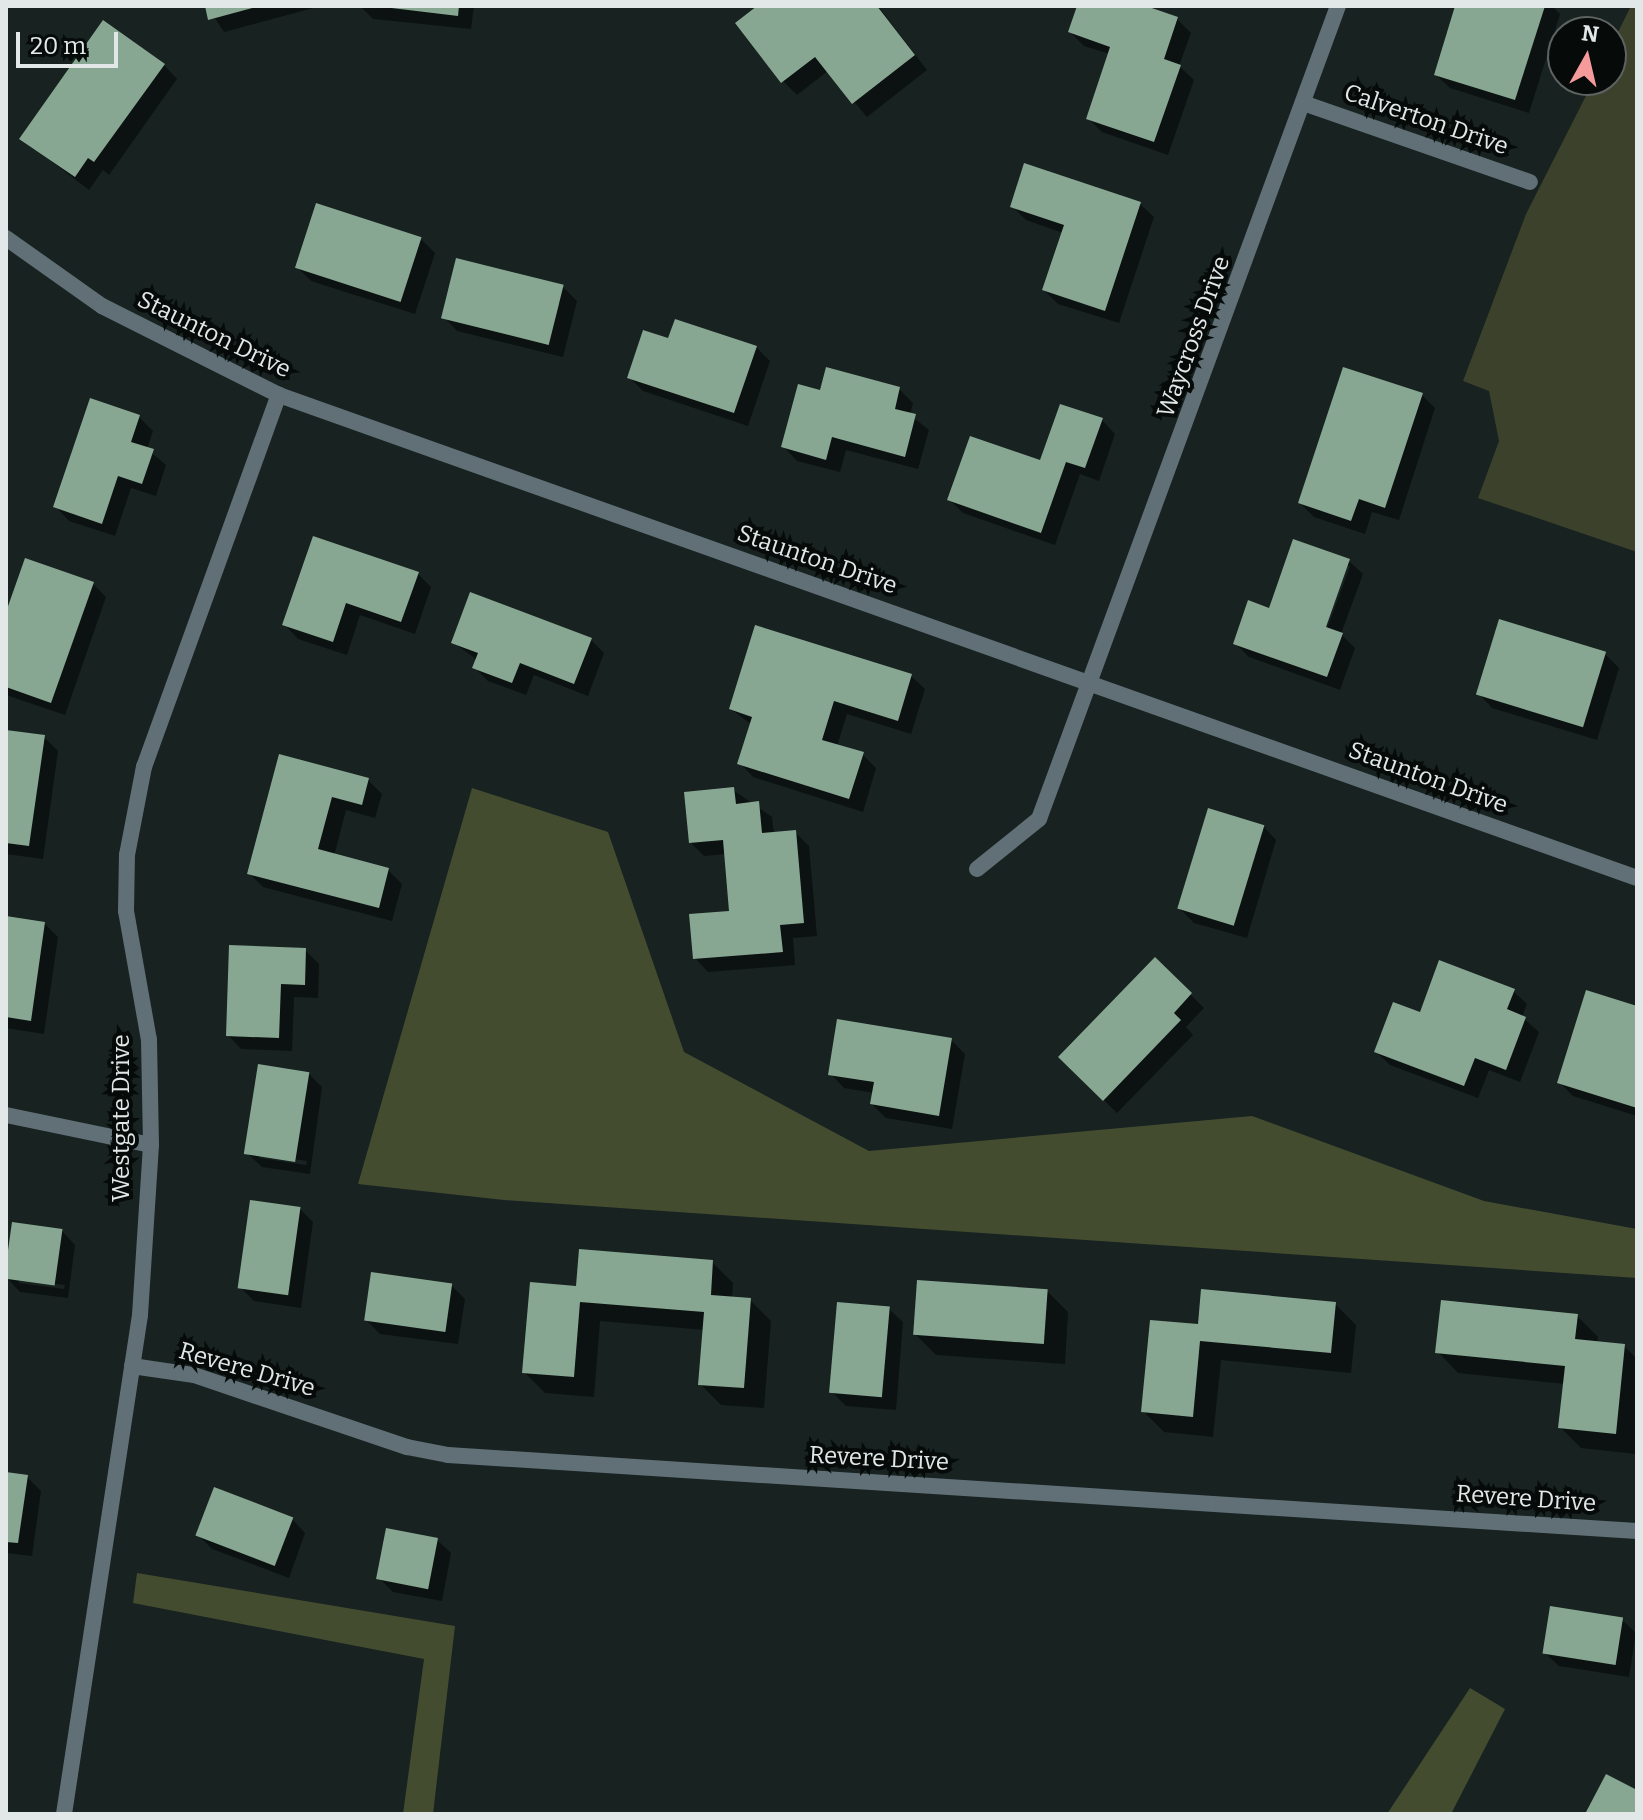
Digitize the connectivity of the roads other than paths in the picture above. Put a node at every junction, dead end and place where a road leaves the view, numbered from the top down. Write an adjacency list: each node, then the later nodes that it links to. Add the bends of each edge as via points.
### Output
1 (1338, 6): 2 (street, Waycross Drive)
2 (1306, 104): 3 (street, Calverton Drive); 6 (street, Waycross Drive)
3 (1530, 182)
4 (6, 238): 5 (street, Staunton Drive, via 102,306)
5 (279, 395): 6 (street, Staunton Drive); 10 (street, Westgate Drive, via 144,767 127,855 126,911 149,1040)
6 (1092, 682): 7 (street, Waycross Drive, via 1039,819); 8 (street, Staunton Drive)
7 (977, 869)
8 (1637, 878)
9 (6, 1115): 10 (street)
10 (151, 1145): 11 (street, Westgate Drive)
11 (132, 1366): 12 (street, Revere Drive, via 194,1375 407,1447 477,1458); 13 (street, Westgate Drive)
12 (1637, 1531)
13 (64, 1814)

